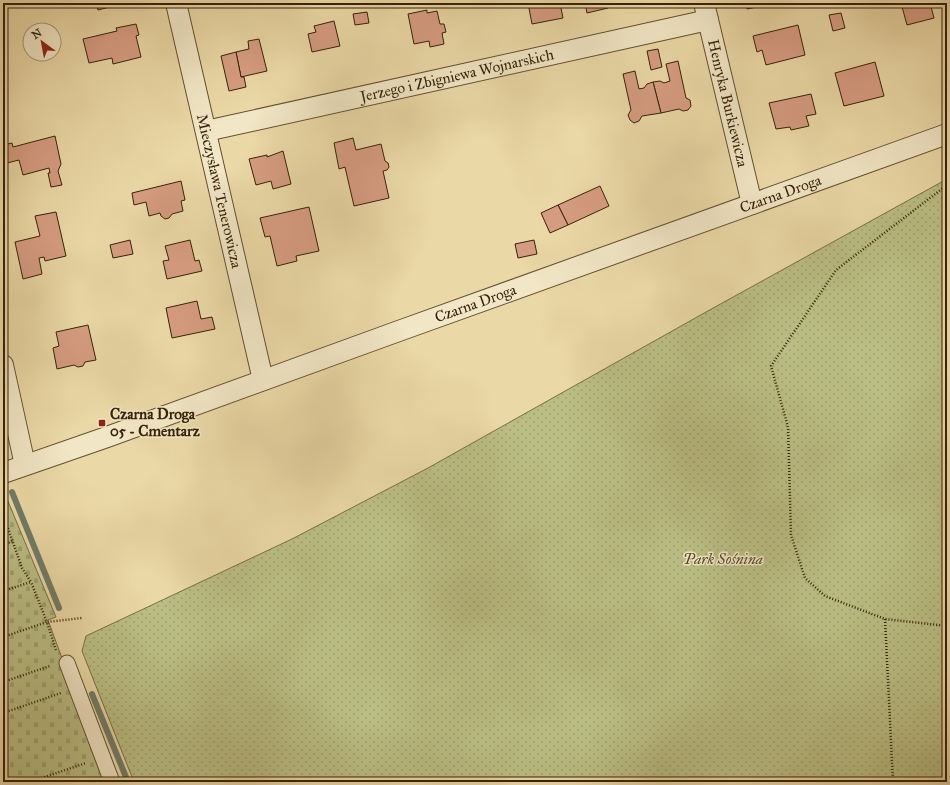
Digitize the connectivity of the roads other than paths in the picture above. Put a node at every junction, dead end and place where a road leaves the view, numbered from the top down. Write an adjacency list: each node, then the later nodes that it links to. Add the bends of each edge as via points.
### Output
1 (176, 3): 3 (street, Mieczysława Tenerowicza)
2 (706, 12): 3 (street, Jerzego i Zbigniewa Wojnarskich); 5 (street, Henryka Burkiewicza)
3 (206, 131): 7 (street, Mieczysława Tenerowicza)
4 (947, 134): 5 (street, Czarna Droga)
5 (752, 204): 7 (street, Czarna Droga)
6 (3, 366): 8 (street)
7 (264, 380): 8 (street, Czarna Droga)
8 (25, 465): 9 (street, Czarna Droga)
9 (3, 473)
10 (60, 661): 11 (street, via 76,688)
11 (112, 782)

